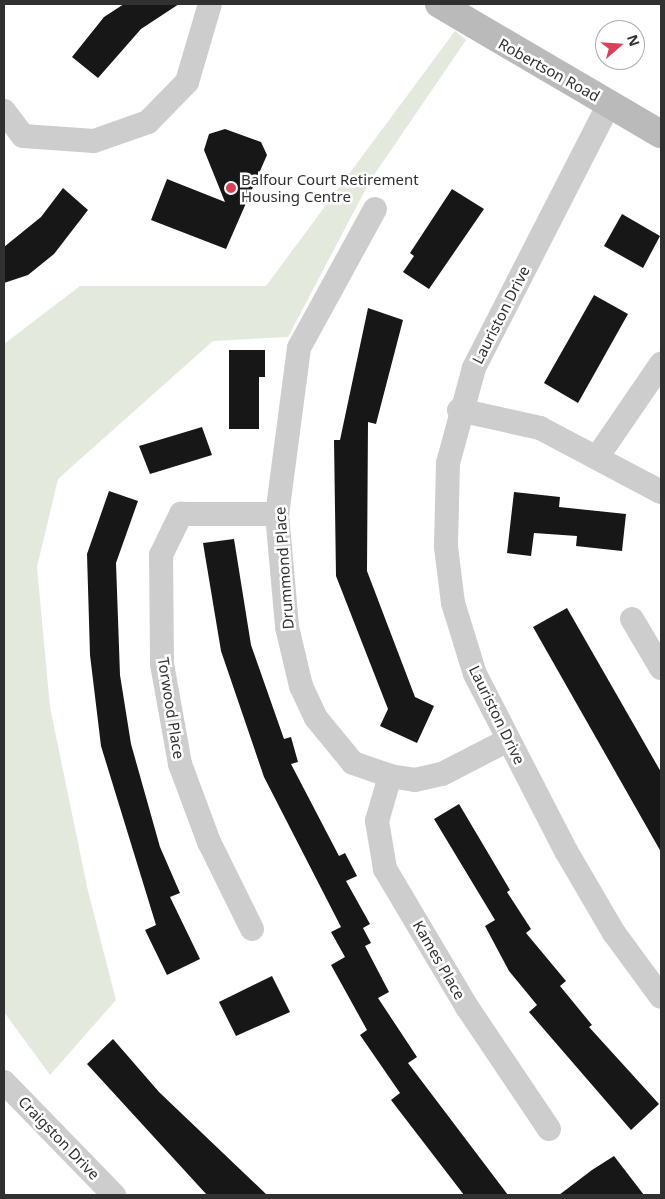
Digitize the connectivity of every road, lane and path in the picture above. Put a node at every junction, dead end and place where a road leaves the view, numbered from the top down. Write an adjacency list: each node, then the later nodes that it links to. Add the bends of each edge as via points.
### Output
1 (210, 4): 4 (street, via 187,82 148,122 94,140 23,136)
2 (440, 4): 3 (street, Robertson Road)
3 (609, 104): 5 (street, Robertson Road); 8 (street, Lauriston Drive, via 474,368)
4 (4, 110)
5 (661, 134)
6 (375, 209): 11 (street, Drummond Place, via 299,348)
7 (661, 364): 9 (street)
8 (459, 410): 9 (street, via 540,428); 14 (street, Lauriston Drive, via 448,463 446,547 453,603 475,674)
9 (598, 456): 10 (street)
10 (661, 492)
11 (278, 514): 15 (street, Drummond Place, via 288,627 301,686 316,718 353,763); 16 (street, Torwood Place, via 181,514 161,555 162,664 180,764 208,842)
12 (632, 619): 13 (street)
13 (661, 668)
14 (508, 740): 15 (street, Drummond Place, via 442,774 415,780); 17 (street, Lauriston Drive, via 614,933)
15 (390, 776): 19 (street, Kames Place, via 377,821 385,868 466,1007)
16 (252, 929)
17 (661, 997)
18 (4, 1082): 20 (street, Craigston Drive)
19 (549, 1129)
20 (114, 1195)

